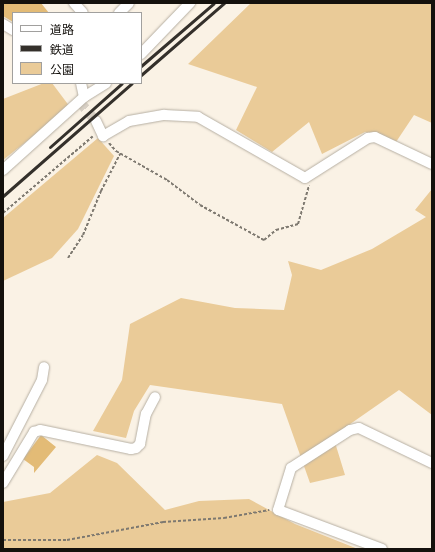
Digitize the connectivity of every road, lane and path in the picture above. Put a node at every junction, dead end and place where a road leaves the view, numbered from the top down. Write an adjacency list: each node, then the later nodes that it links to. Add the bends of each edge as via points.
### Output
1 (74, 3): 4 (street)
2 (129, 3): 5 (street)
3 (190, 3): 8 (street)
4 (82, 12)
5 (120, 12)
6 (3, 24): 7 (street)
7 (12, 29)
8 (142, 53)
9 (81, 84): 11 (street)
10 (104, 84): 11 (street)
11 (84, 97): 15 (street)
12 (100, 129): 13 (path); 16 (street, via 129,121 164,116 198,117 305,178); 17 (path)
13 (121, 154): 16 (path, via 167,180 200,205 264,240 276,230 298,224 301,220); 18 (path, via 101,191 83,235)
14 (432, 164): 16 (street, via 376,137 368,138)
15 (3, 170)
16 (309, 177)
17 (3, 213)
18 (68, 258)
19 (44, 367): 21 (street, via 42,380)
20 (155, 397): 23 (street, via 146,414 140,444 136,448 40,430 34,432)
21 (3, 456)
22 (432, 463): 24 (street, via 368,431 359,428 350,430 291,468)
23 (3, 483)
24 (278, 510): 25 (path, via 163,522 67,540); 26 (street)
25 (3, 540)
26 (382, 549)

